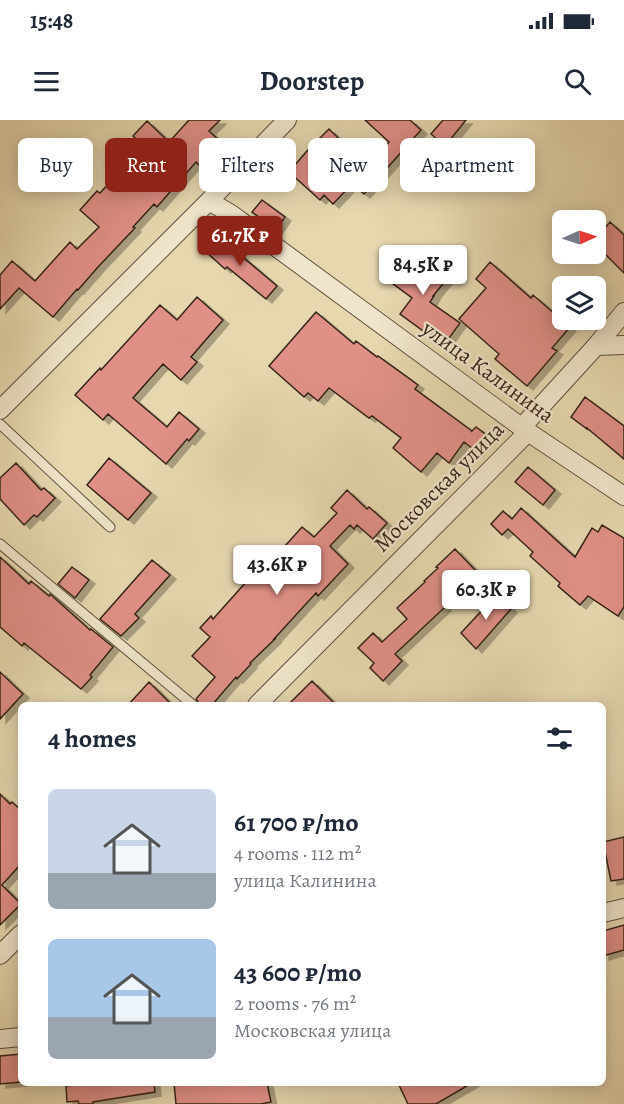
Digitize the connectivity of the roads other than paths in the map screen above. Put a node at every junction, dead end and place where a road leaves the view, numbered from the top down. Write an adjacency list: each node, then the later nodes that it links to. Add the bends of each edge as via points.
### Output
1 (287, 120): 2 (street)
2 (209, 201): 6 (street); 8 (street, улица Калинина)
3 (624, 312): 5 (street, Московская улица)
4 (624, 345): 5 (street)
5 (596, 346): 8 (street, Московская улица)
6 (0, 410)
7 (0, 424): 10 (lane)
8 (525, 429): 9 (street, улица Калинина); 13 (street, Московская улица)
9 (624, 496)
10 (110, 527)
11 (0, 544): 12 (lane)
12 (189, 702)
13 (260, 702)
14 (624, 908): 15 (street)
15 (606, 912)
16 (18, 937): 17 (street)
17 (0, 955)
18 (18, 1037): 19 (street)
19 (0, 1039)

